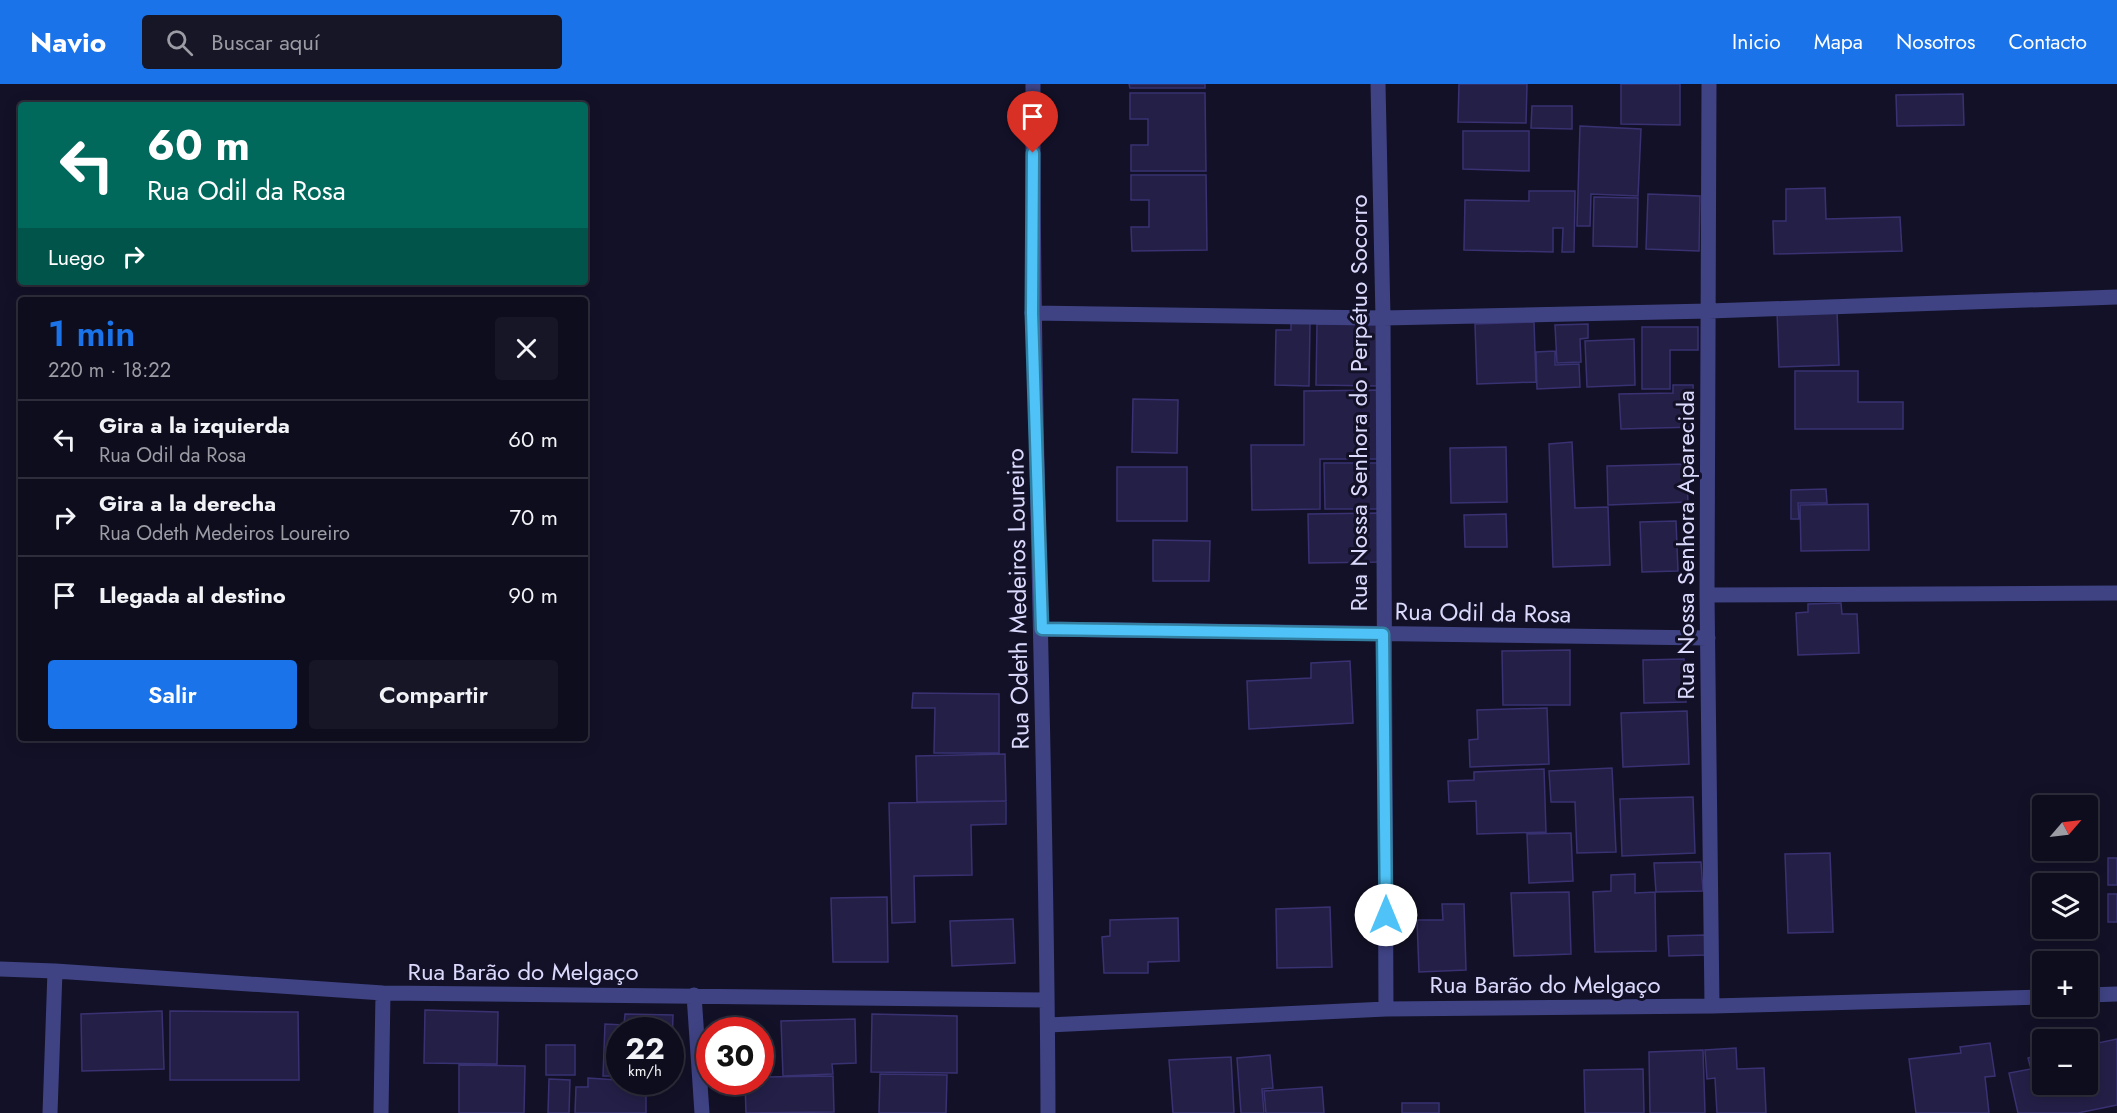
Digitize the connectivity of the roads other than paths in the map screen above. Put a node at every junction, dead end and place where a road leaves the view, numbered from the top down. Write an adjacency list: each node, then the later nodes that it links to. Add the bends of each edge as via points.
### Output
1 (1033, 84): 6 (street, Rua Odeth Medeiros Loureiro)
2 (1378, 84): 7 (street, Rua Nossa Senhora do Perpétuo Socorro)
3 (1709, 84): 5 (street, Rua Nossa Senhora Aparecida)
4 (2117, 297): 5 (street)
5 (1709, 312): 7 (street); 9 (street, Rua Nossa Senhora Aparecida)
6 (1032, 313): 7 (street); 10 (street, Rua Odeth Medeiros Loureiro)
7 (1383, 318): 11 (street, Rua Nossa Senhora do Perpétuo Socorro)
8 (2117, 593): 9 (street)
9 (1707, 595): 12 (street, Rua Nossa Senhora Aparecida)
10 (1042, 629): 11 (street, Rua Odil da Rosa); 20 (street, Rua Odeth Medeiros Loureiro)
11 (1383, 634): 12 (street, Rua Odil da Rosa); 22 (street, Rua Nossa Senhora do Perpétuo Socorro)
12 (1708, 638): 21 (street, Rua Nossa Senhora Aparecida)
13 (0, 969): 14 (street, Rua Barão do Melgaço)
14 (55, 970): 15 (street, Rua Barão do Melgaço); 24 (street)
15 (383, 993): 17 (street, Rua Barão do Melgaço); 25 (street)
16 (2117, 994): 18 (street)
17 (694, 995): 20 (street, Rua Barão do Melgaço); 26 (street)
18 (2098, 995)
19 (2032, 997): 21 (street, Rua Barão do Melgaço)
20 (1047, 1000): 23 (street, Rua Odeth Medeiros Loureiro)
21 (1712, 1006): 22 (street, Rua Barão do Melgaço)
22 (1386, 1009): 23 (street, Rua Barão do Melgaço)
23 (1048, 1025): 27 (street, Rua Odeth Medeiros Loureiro)
24 (50, 1113)
25 (381, 1113)
26 (702, 1113)
27 (1048, 1113)

